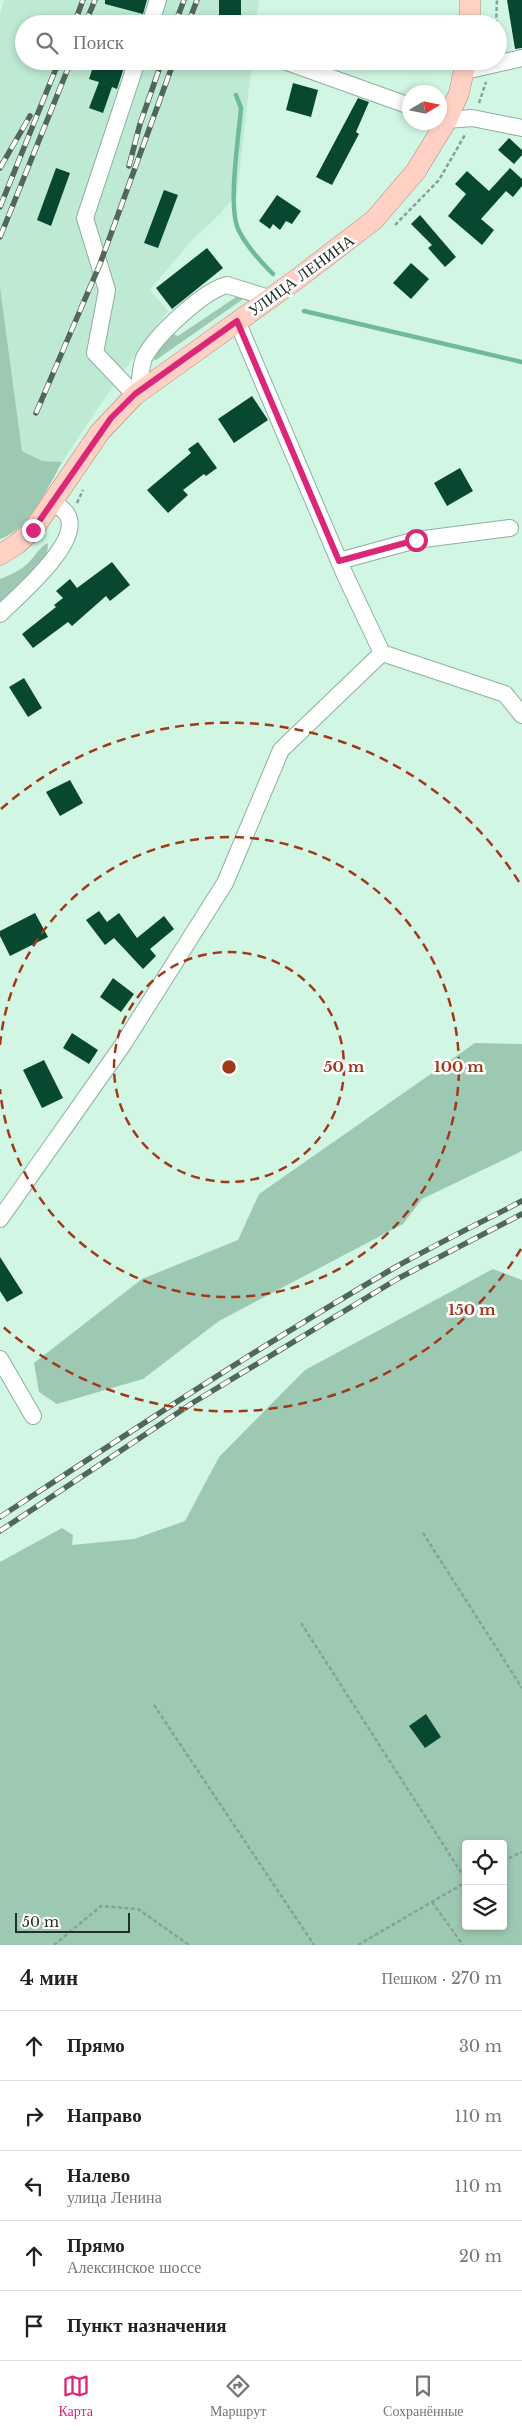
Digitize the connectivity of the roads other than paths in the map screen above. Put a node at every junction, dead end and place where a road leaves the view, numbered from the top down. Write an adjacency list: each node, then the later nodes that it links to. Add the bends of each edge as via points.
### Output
1 (158, 0): 3 (street)
2 (470, 0): 4 (main road)
3 (153, 15)
4 (470, 15)
5 (522, 58): 6 (street)
6 (507, 60)
7 (134, 70): 17 (street, via 85,218 107,290 95,353)
8 (309, 70): 10 (street)
9 (465, 70): 11 (main road, УЛИЦА ЛЕНИНА, via 460,93)
10 (402, 103)
11 (447, 113)
12 (447, 119): 13 (street, via 472,118)
13 (522, 128)
14 (437, 130): 15 (main road, УЛИЦА ЛЕНИНА, via 416,170 374,220)
15 (269, 298): 16 (main road, УЛИЦА ЛЕНИНА); 17 (street, via 227,284 185,311 150,348 141,368)
16 (237, 321): 17 (main road, УЛИЦА ЛЕНИНА); 21 (street)
17 (137, 394): 18 (main road, УЛИЦА ЛЕНИНА, via 100,432)
18 (54, 501): 20 (main road, УЛИЦА ЛЕНИНА, via 25,538); 22 (street, via 69,517 66,539 38,578)
19 (510, 528): 21 (street, via 416,540)
20 (0, 555)
21 (339, 561): 23 (street)
22 (0, 614)
23 (382, 653): 24 (street); 27 (street, via 281,750 226,883 122,1046)
24 (505, 694): 25 (street); 26 (street)
25 (522, 694)
26 (522, 715)
27 (0, 1219)
28 (0, 1359): 29 (street)
29 (33, 1416)

